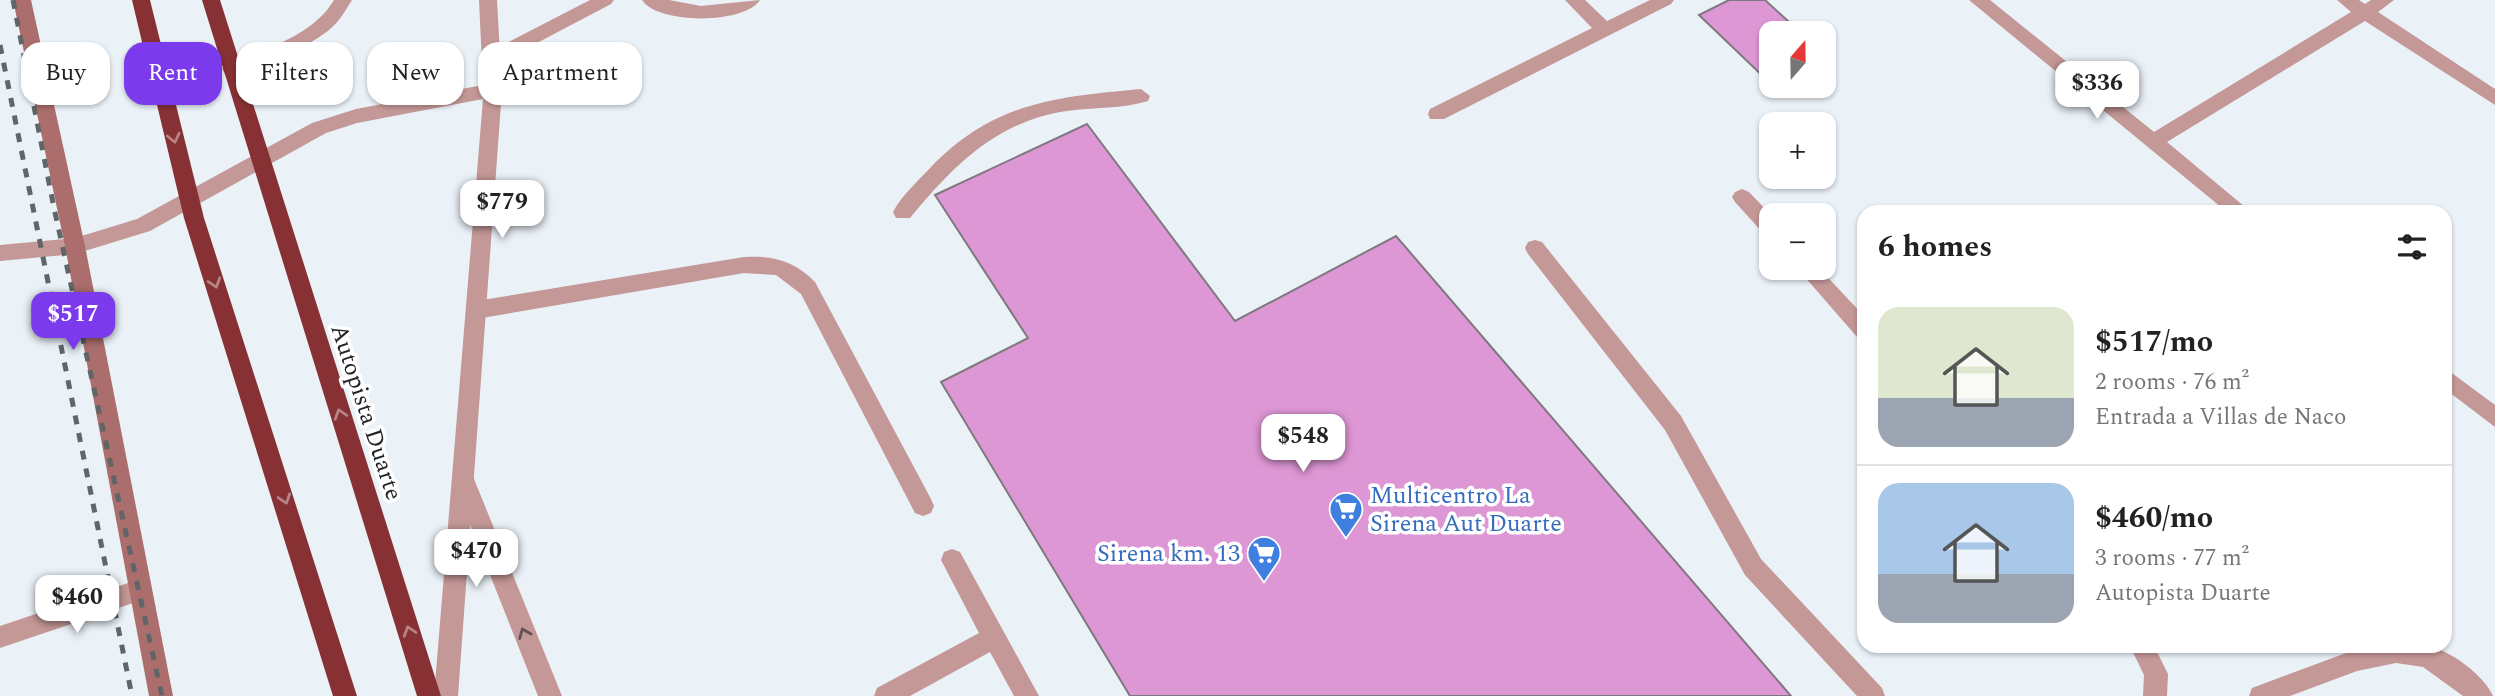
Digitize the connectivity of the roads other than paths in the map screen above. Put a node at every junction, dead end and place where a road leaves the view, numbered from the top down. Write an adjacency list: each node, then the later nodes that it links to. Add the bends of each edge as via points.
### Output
1 (22, 0): 29 (street)
2 (141, 0): 47 (highway, one-way to 47, via 194,218)
3 (211, 0): 18 (highway)
4 (343, 0): 18 (street, via 317,29 288,47)
5 (488, 0): 16 (street)
6 (605, 0): 17 (street)
7 (650, 0): 8 (street, via 705,15)
8 (751, 0)
9 (1574, 0): 15 (street)
10 (1664, 0): 15 (street)
11 (1978, 0): 24 (street)
12 (2346, 0): 14 (street)
13 (2385, 0): 14 (street)
14 (2364, 13): 21 (street); 24 (street)
15 (1605, 30): 23 (street)
16 (490, 42)
17 (524, 42)
18 (231, 69): 48 (highway, Autopista Duarte, one-way to 18)
19 (478, 92): 29 (street, via 395,107 319,128 143,225)
20 (1141, 96): 27 (street, via 1029,111 991,129 951,158)
21 (2495, 98)
22 (491, 105): 33 (street)
23 (1437, 114)
24 (2154, 141): 26 (street)
25 (1742, 197): 28 (street)
26 (2232, 205)
27 (903, 212)
28 (1759, 215)
29 (75, 246): 31 (street); 40 (street)
30 (1535, 248): 53 (street, via 1672,423 1753,567)
31 (0, 253)
32 (1818, 280): 34 (street)
33 (476, 310): 37 (street); 38 (street, via 744,265 783,267 808,288)
34 (1857, 323)
35 (2452, 383): 36 (street)
36 (2495, 418)
37 (463, 479): 49 (street); 50 (street, one-way to 37)
38 (923, 506)
39 (952, 560): 42 (street)
40 (140, 590): 41 (street); 46 (street)
41 (0, 636)
42 (995, 637): 51 (street); 52 (street)
43 (2146, 653): 54 (street, via 2156,674)
44 (2402, 653): 55 (street, via 2360,657)
45 (2415, 653): 56 (street, via 2453,672)
46 (161, 696)
47 (345, 696)
48 (429, 696)
49 (446, 696)
50 (550, 696)
51 (886, 696)
52 (1027, 696)
53 (1873, 696)
54 (2155, 696)
55 (2262, 696)
56 (2481, 696)

